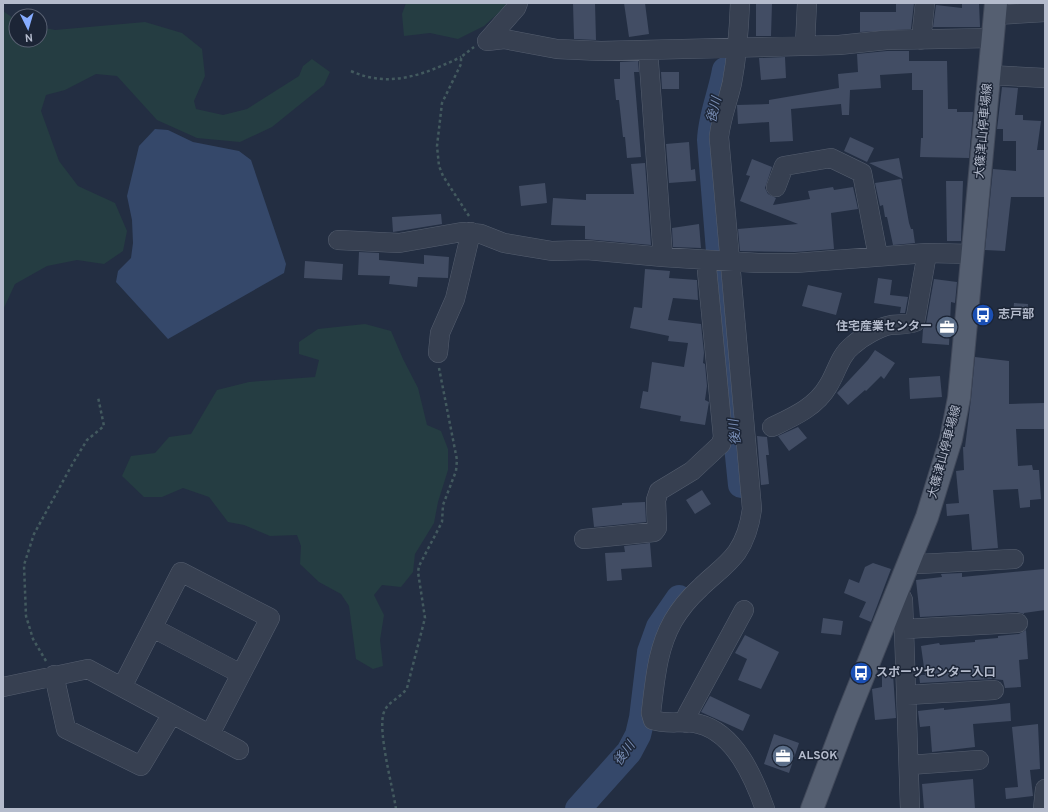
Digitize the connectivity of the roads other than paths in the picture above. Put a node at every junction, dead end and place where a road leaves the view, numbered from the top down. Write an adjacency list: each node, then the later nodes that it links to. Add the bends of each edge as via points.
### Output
1 (518, 3): 11 (street, via 487,41 504,39 557,49)
2 (740, 3): 10 (street)
3 (807, 3): 9 (street)
4 (925, 3): 8 (street)
5 (995, 9): 6 (street); 7 (main road, 大篠津山停車場線)
6 (1045, 12)
7 (992, 38): 8 (street); 12 (main road, 大篠津山停車場線)
8 (922, 40): 9 (street)
9 (805, 45): 10 (street)
10 (730, 47): 11 (street); 21 (street, via 732,82 719,136)
11 (648, 50): 20 (street)
12 (989, 75): 13 (street); 18 (main road, 大篠津山停車場線)
13 (1045, 78)
14 (776, 187): 19 (street, via 784,166 831,158 862,173)
15 (471, 232): 16 (street, via 399,243); 20 (street, via 504,243 543,250 587,250); 22 (street, via 455,299 440,333)
16 (338, 240)
17 (927, 253): 18 (street); 19 (street); 23 (street, via 915,322 907,325 890,325 853,344 843,354 829,386 820,398 798,414)
18 (972, 254): 26 (main road, 大篠津山停車場線, via 959,398 950,440 927,518)
19 (878, 256): 21 (street, via 794,263)
20 (663, 257): 21 (street)
21 (719, 261): 24 (street, via 720,400 723,437 721,444 692,471 659,491 656,500 657,528 654,532); 39 (street, via 752,509 737,552 686,602 663,642 651,713 653,720 662,723)
22 (438, 353)
23 (772, 427)
24 (584, 539)
25 (1014, 559): 26 (street, via 919,564)
26 (910, 562): 27 (main road, 大篠津山停車場線)
27 (898, 590): 31 (street, via 903,600); 46 (main road, 大篠津山停車場線)
28 (744, 610): 39 (street, via 687,714)
29 (1018, 623): 31 (street)
30 (152, 628): 32 (street); 32 (street, via 181,572 263,614 270,618); 35 (street)
31 (904, 629): 37 (street)
32 (241, 674): 40 (street)
33 (54, 675): 34 (street); 35 (street, via 88,669); 38 (street, via 66,729 141,766)
34 (3, 686)
35 (122, 687): 38 (street)
36 (994, 690): 37 (street)
37 (907, 695): 43 (street)
38 (172, 714): 40 (street)
39 (686, 723): 45 (street, via 706,726 731,744 752,776)
40 (210, 734): 41 (street)
41 (239, 750)
42 (979, 760): 43 (street)
43 (909, 764): 47 (street)
44 (1045, 789): 48 (street)
45 (765, 809)
46 (812, 809)
47 (910, 809)
48 (1043, 809)

